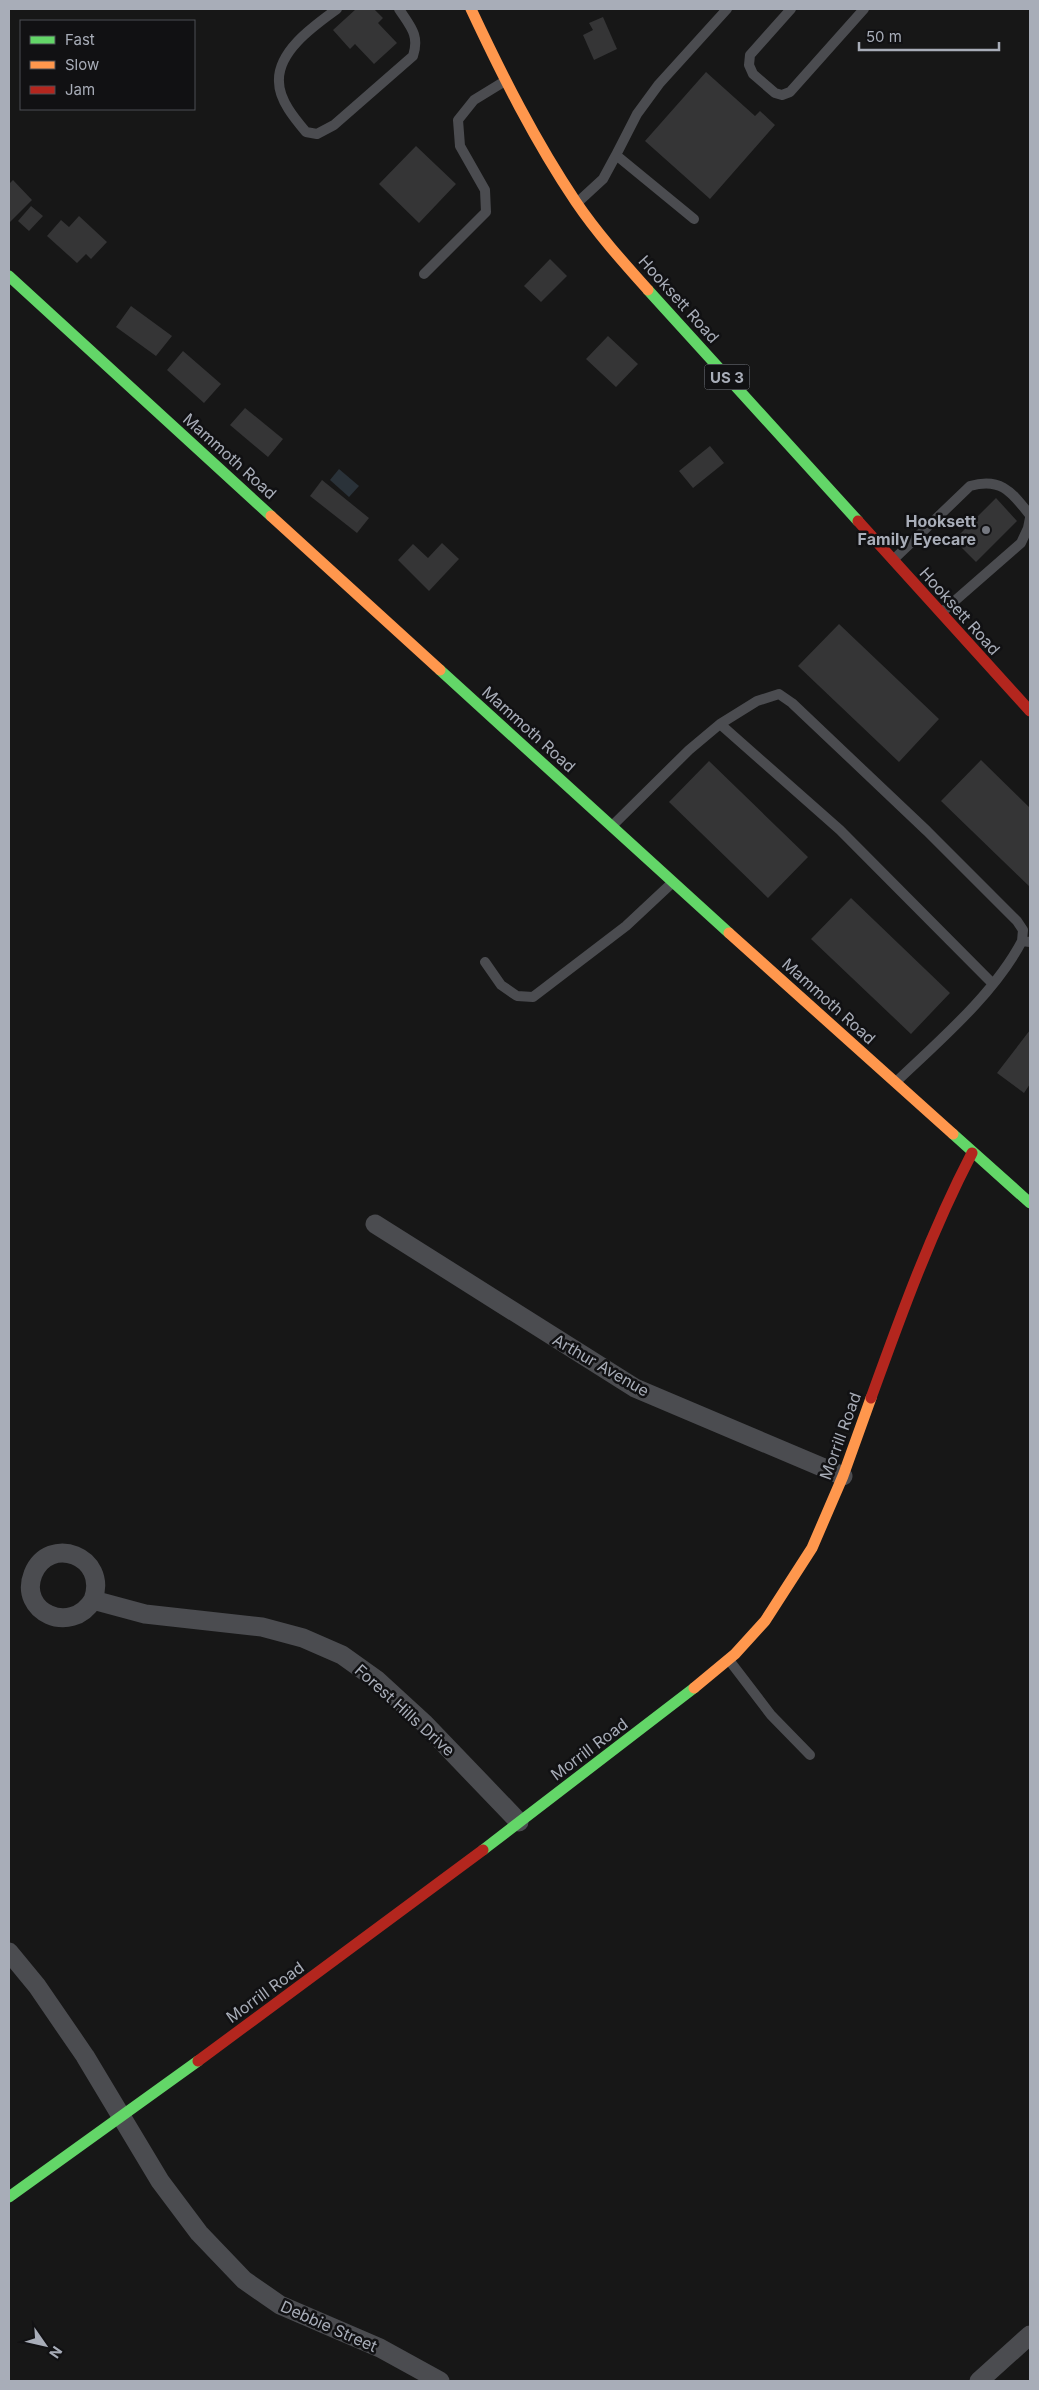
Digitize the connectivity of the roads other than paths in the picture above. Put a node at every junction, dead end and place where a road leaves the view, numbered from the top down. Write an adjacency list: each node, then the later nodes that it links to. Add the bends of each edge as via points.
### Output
1 (337, 9): 2 (lane, via 285,56 280,68 278,82 282,94 306,132 317,134 334,125 413,56 417,45 415,34)
2 (399, 9)
3 (471, 9): 7 (main road, Hooksett Road / US 3)
4 (727, 9): 8 (lane, via 637,114)
5 (791, 9): 6 (lane, via 749,60 753,74 782,95 790,92)
6 (864, 9)
7 (505, 82): 9 (main road, Hooksett Road / US 3); 11 (lane, via 474,100 458,120 460,146 485,190 486,212)
8 (616, 155): 9 (lane, via 603,179); 10 (lane)
9 (577, 203): 14 (main road, Hooksett Road / US 3, via 633,273)
10 (694, 219)
11 (424, 274)
12 (9, 276): 18 (main road, Mammoth Road)
13 (1030, 516): 14 (lane, via 1011,492 996,483 970,486); 15 (lane, via 1020,543)
14 (892, 560): 15 (main road, Hooksett Road / US 3)
15 (940, 614): 16 (main road, Hooksett Road / US 3)
16 (1030, 711)
17 (720, 724): 18 (lane); 20 (lane, via 757,701 779,694 792,703 1017,921); 22 (lane, via 840,830)
18 (611, 827): 19 (main road, Mammoth Road)
19 (672, 882): 21 (lane, via 626,926 533,997 517,996 501,985); 23 (main road, Mammoth Road)
20 (1026, 942): 22 (lane)
21 (485, 962)
22 (993, 984): 23 (lane)
23 (895, 1083): 24 (main road, Mammoth Road)
24 (972, 1153): 25 (main road, Mammoth Road); 27 (main road, Morrill Road, via 944,1207 915,1278)
25 (1030, 1203)
26 (375, 1224): 27 (street, Arthur Avenue, via 635,1388)
27 (843, 1476): 29 (main road, Morrill Road, via 812,1548 791,1583 764,1621)
28 (93, 1600): 31 (street, Forest Hills Drive, via 145,1614 262,1627 303,1638 342,1655 377,1680 425,1724)
29 (728, 1659): 30 (lane, via 771,1715); 31 (main road, Morrill Road, via 670,1709)
30 (810, 1755)
31 (519, 1822): 33 (main road, Morrill Road, via 316,1975)
32 (9, 1952): 33 (street, Debbie Street, via 37,1986 85,2056)
33 (119, 2116): 34 (main road, Morrill Road); 36 (street, Debbie Street, via 160,2181 199,2233 244,2280 280,2305 380,2348)
34 (9, 2197)
35 (1030, 2335): 37 (street)
36 (440, 2381)
37 (979, 2381)

